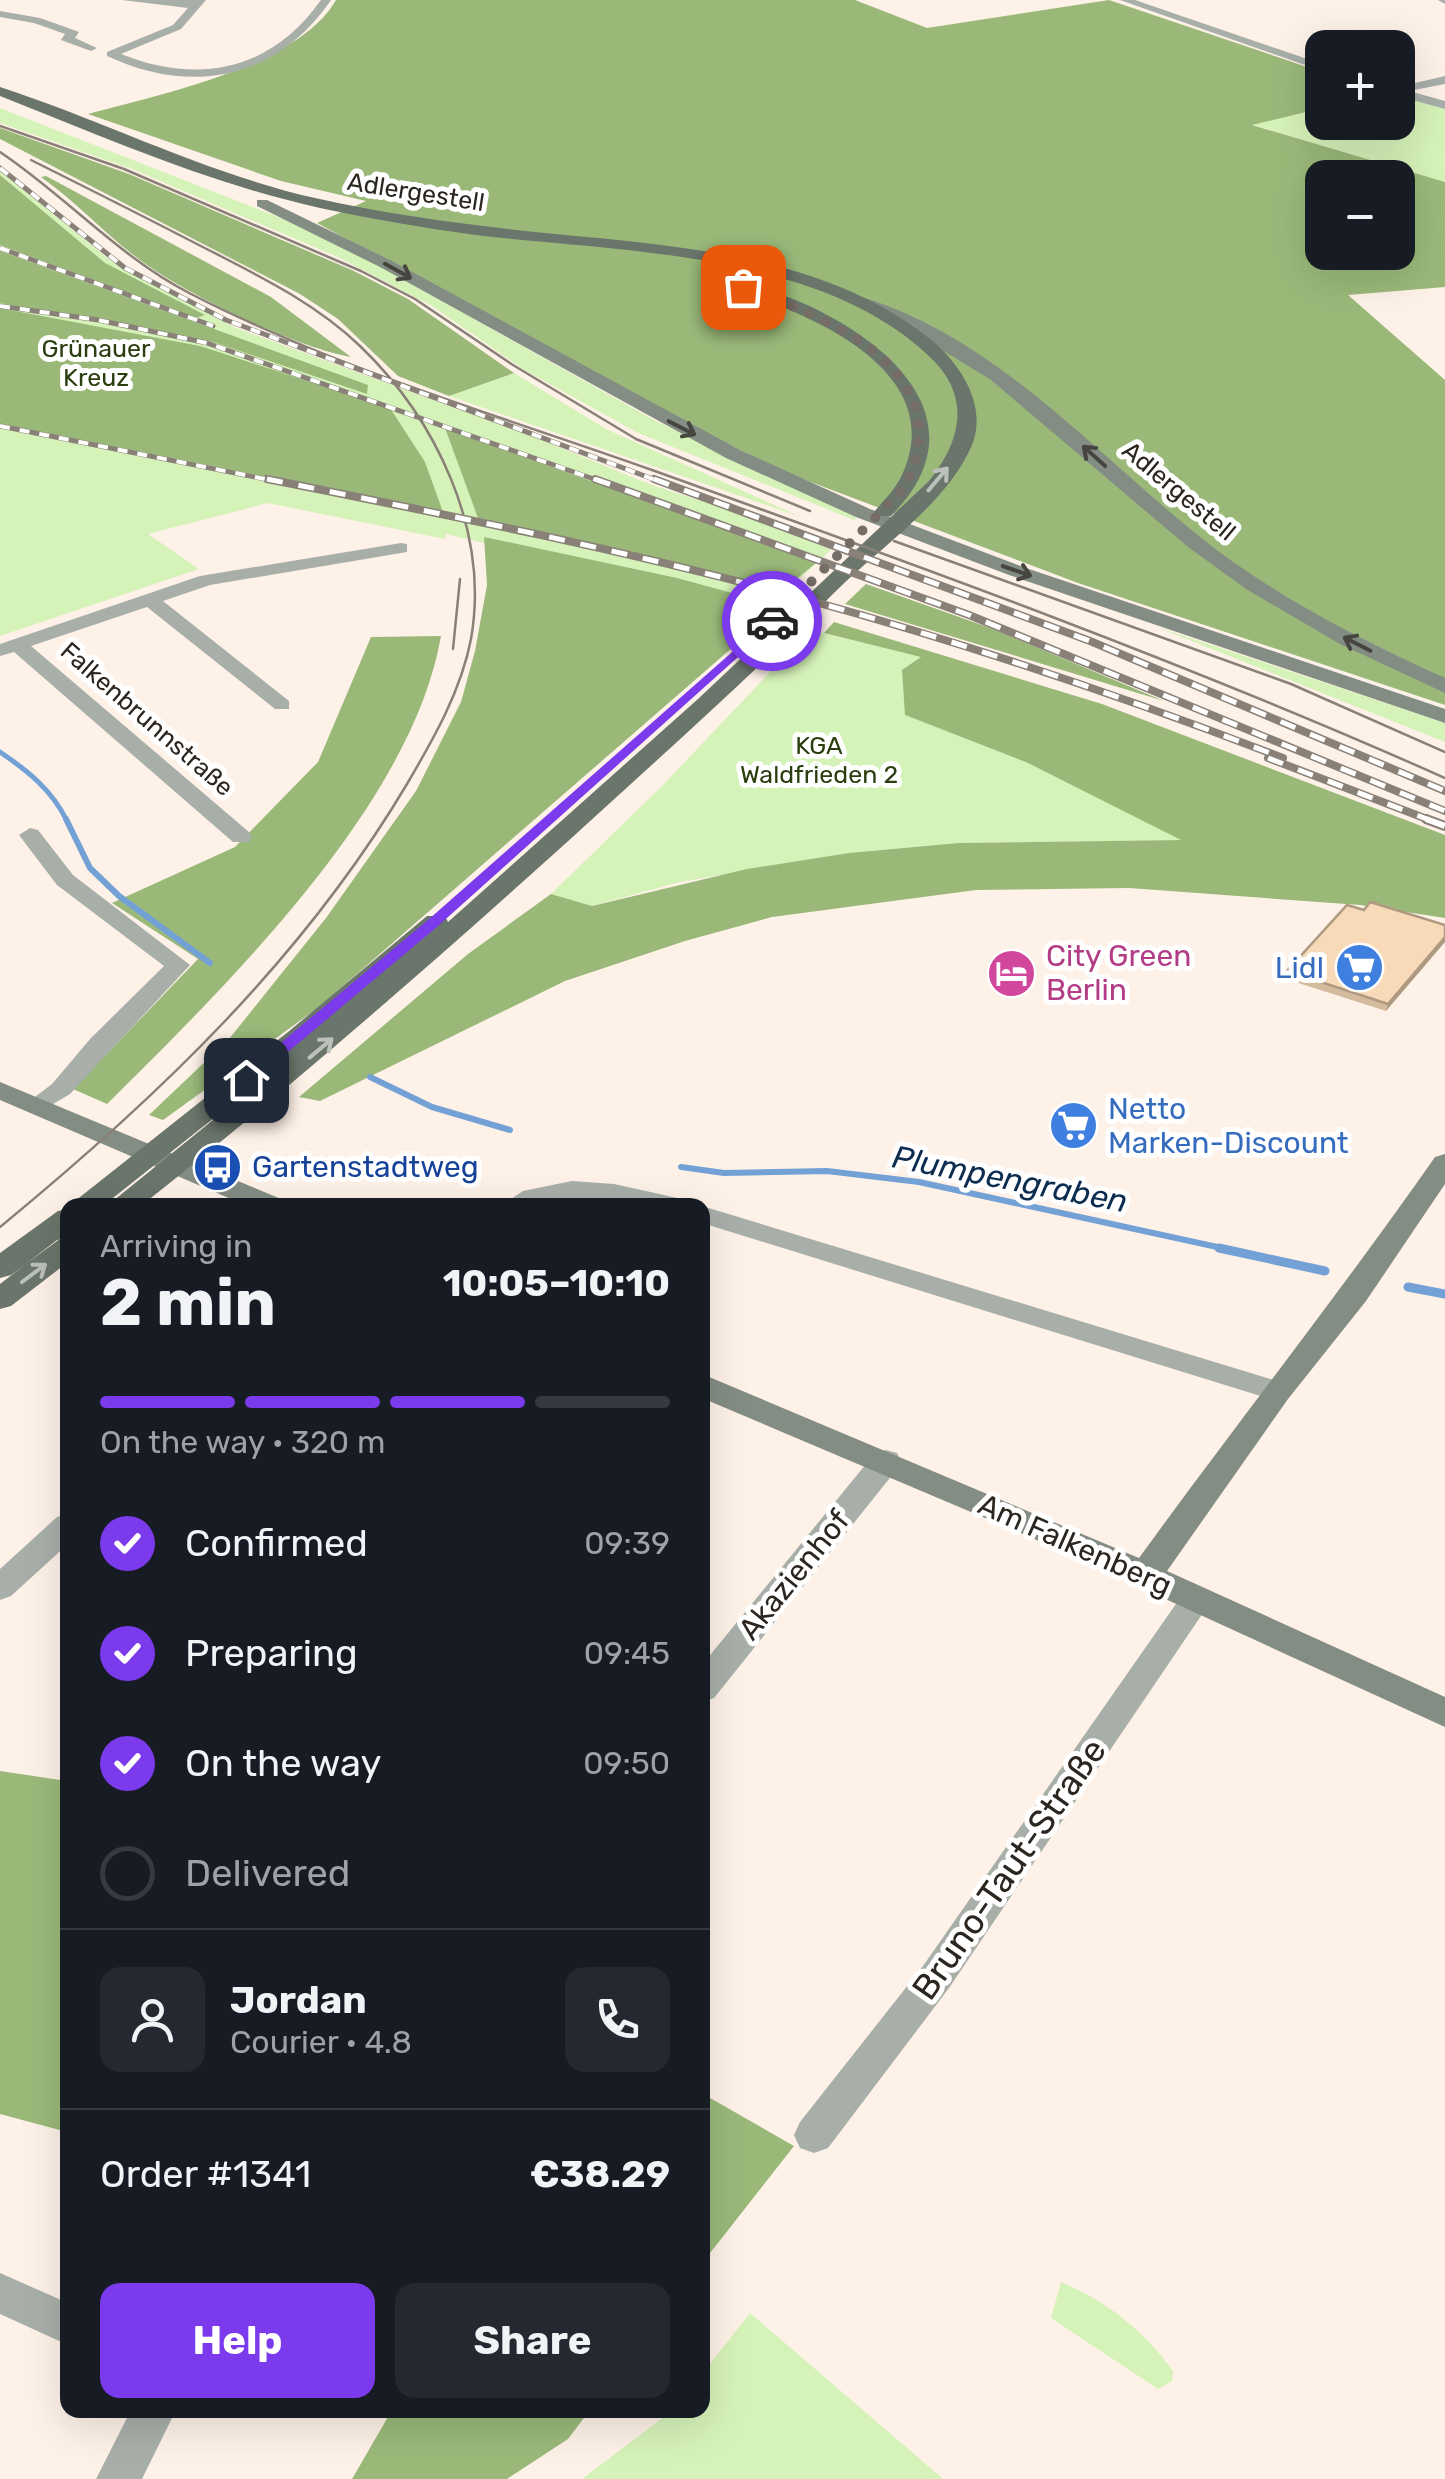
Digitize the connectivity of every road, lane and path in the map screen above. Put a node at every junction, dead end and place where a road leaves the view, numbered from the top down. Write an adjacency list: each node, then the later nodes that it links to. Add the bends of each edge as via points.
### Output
1 (127, 0): 4 (street)
2 (326, 0): 4 (street, via 284,44 208,76 111,54 177,27)
3 (1125, 0): 7 (street)
4 (198, 3)
5 (0, 14): 6 (street, via 75,34 67,40)
6 (92, 48)
7 (1305, 62)
8 (1445, 80): 9 (street)
9 (1415, 87)
10 (0, 91): 12 (main road, Adlergestell)
11 (1415, 96): 13 (street)
12 (34, 105): 14 (main road); 16 (main road, Adlergestell, via 188,166 296,198 426,224 720,262)
13 (1445, 105)
14 (7, 106): 15 (main road, Adlergestell)
15 (262, 203): 22 (main road, Adlergestell, one-way to 22, via 685,429 863,512); 23 (main road, Adlergestell, via 630,260 743,287 853,336 908,390 921,438 904,489)
16 (838, 294): 20 (main road, Adlergestell, one-way to 16, via 1234,572 1146,504 1040,406 972,357 894,314); 23 (main road, Adlergestell, one-way to 16, via 788,628 929,490 966,438 962,386 946,362 898,324)
17 (401, 548): 18 (street, Falkenbrunnstraße, via 207,580)
18 (149, 600): 19 (street, Falkenbrunnstraße); 21 (street)
19 (8, 647): 25 (street, Falkenbrunnstraße)
20 (1445, 686)
21 (282, 705)
22 (1445, 716)
23 (639, 753): 29 (main road, via 356,1018)
24 (30, 836): 27 (street, via 65,880 178,965)
25 (241, 836)
26 (0, 1090): 27 (main road)
27 (36, 1106): 30 (main road)
28 (1445, 1163): 39 (main road, via 1355,1294)
29 (114, 1198)
30 (254, 1198)
31 (542, 1198): 32 (street, via 572,1190)
32 (641, 1198)
33 (710, 1216): 39 (street)
34 (60, 1224): 36 (main road)
35 (60, 1254): 37 (main road, one-way to 35)
36 (0, 1268)
37 (0, 1299)
38 (710, 1387): 40 (main road, Am Falkenberg)
39 (1277, 1391): 42 (main road)
40 (886, 1461): 42 (main road, Am Falkenberg); 45 (street, Akazienhof)
41 (60, 1533): 43 (street)
42 (1145, 1576): 44 (main road, Am Falkenberg)
43 (0, 1588)
44 (1196, 1599): 46 (main road, Am Falkenberg); 47 (street, Bruno-Taut-Straße, via 936,1977)
45 (710, 1679)
46 (1445, 1713)
47 (814, 2135)
48 (0, 2294): 49 (street)
49 (60, 2321)
50 (150, 2418): 51 (street)
51 (118, 2479)

